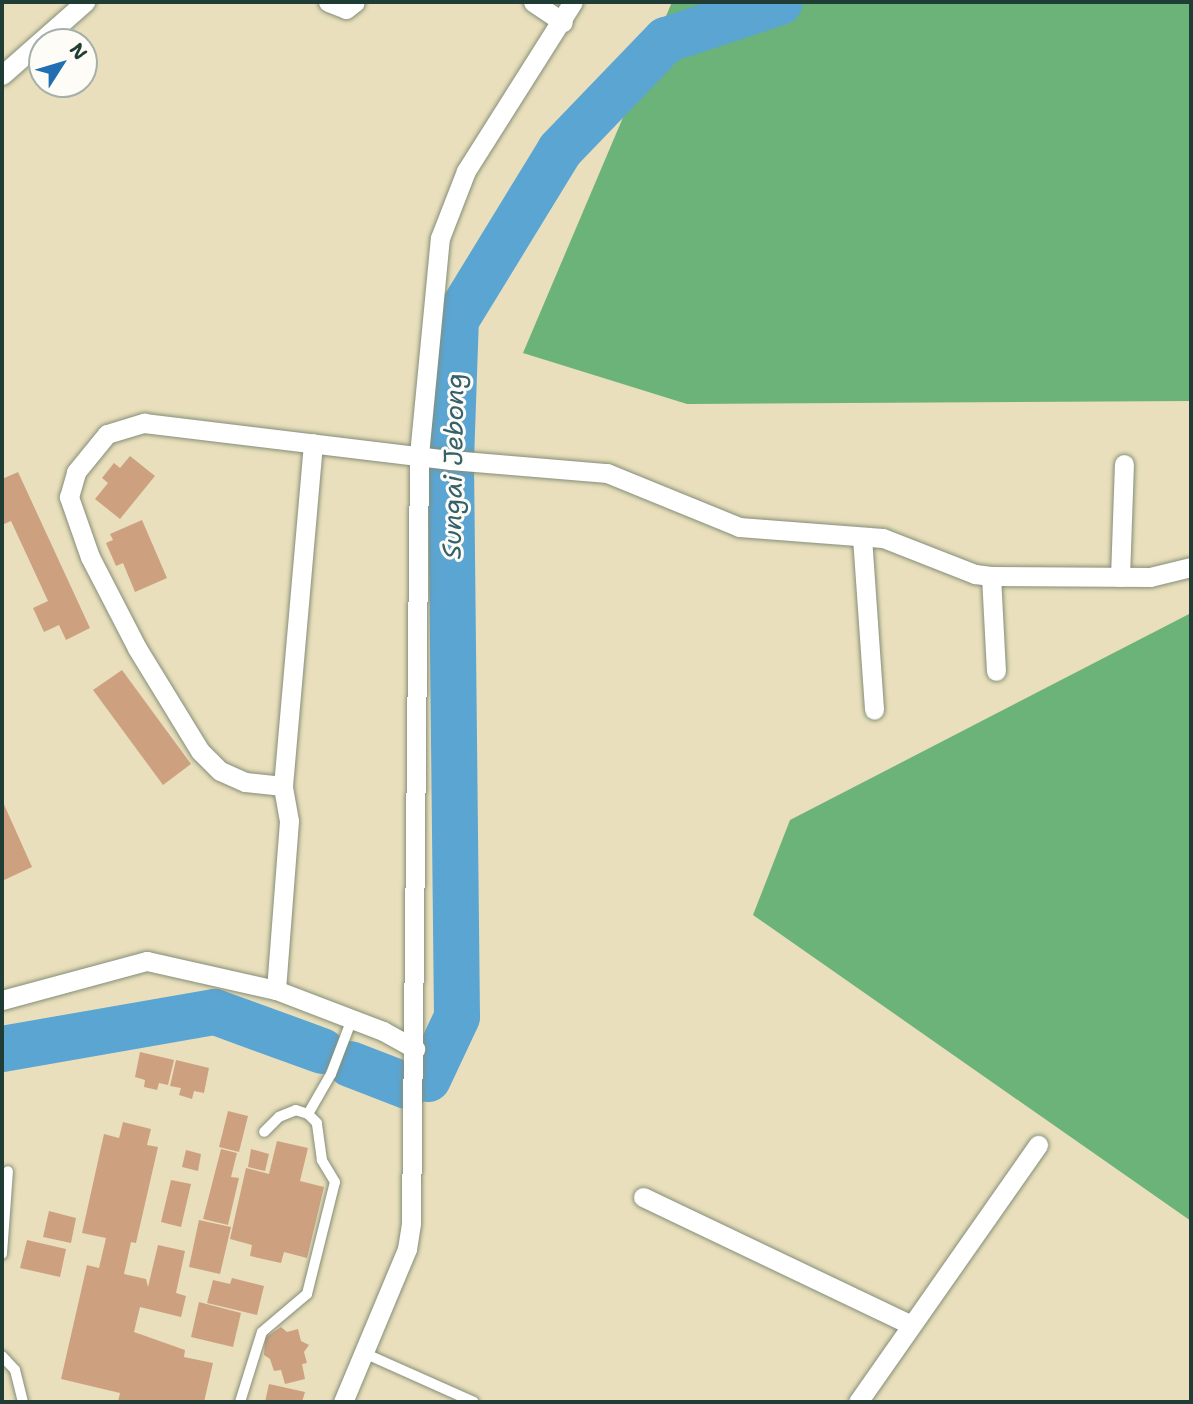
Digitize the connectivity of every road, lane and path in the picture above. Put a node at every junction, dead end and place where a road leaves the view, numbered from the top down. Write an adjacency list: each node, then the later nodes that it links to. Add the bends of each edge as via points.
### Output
1 (85, 2): 7 (street)
2 (328, 2): 3 (street, via 346,9)
3 (355, 2)
4 (533, 2): 6 (street)
5 (573, 2): 6 (street)
6 (563, 22): 9 (street, via 466,171 440,238)
7 (2, 75)
8 (313, 443): 9 (street); 17 (street); 17 (street, via 144,423 123,427 92,449 76,472 69,496 90,557 137,648 200,751 232,777)
9 (419, 454): 11 (street, via 607,473 739,527); 21 (street)
10 (1124, 464): 14 (street)
11 (862, 537): 13 (street, via 883,538); 16 (street)
12 (1191, 567): 14 (street, via 1150,577)
13 (991, 576): 14 (street); 15 (street)
14 (1120, 577)
15 (996, 671)
16 (874, 710)
17 (283, 786): 18 (street, via 289,821)
18 (276, 990): 19 (street, via 147,961); 20 (street)
19 (2, 1000)
20 (352, 1018): 21 (street); 22 (lane, via 331,1074)
21 (415, 1049): 29 (street, via 407,1249)
22 (308, 1114): 23 (lane, via 296,1110 279,1117); 32 (lane, via 317,1123 322,1160 335,1182 316,1264 307,1294 262,1332)
23 (264, 1132)
24 (1038, 1145): 28 (street)
25 (8, 1171): 27 (lane)
26 (643, 1197): 28 (street)
27 (2, 1254)
28 (909, 1324): 35 (street)
29 (364, 1353): 33 (street); 34 (lane)
30 (2, 1356): 31 (lane, via 15,1370)
31 (23, 1402)
32 (240, 1402)
33 (343, 1402)
34 (474, 1402)
35 (858, 1402)

